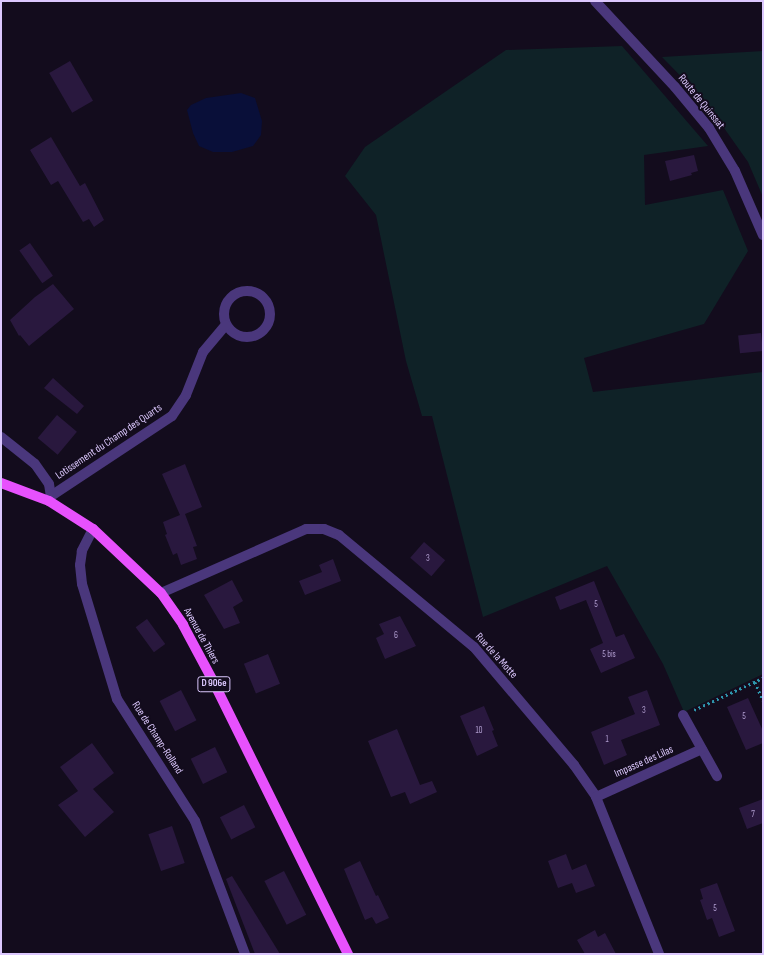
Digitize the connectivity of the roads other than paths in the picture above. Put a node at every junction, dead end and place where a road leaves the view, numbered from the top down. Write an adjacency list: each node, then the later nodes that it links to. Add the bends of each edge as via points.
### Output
1 (595, 1): 2 (street, Route de Quinssat, via 675,87 709,128 735,171)
2 (763, 235)
3 (226, 325): 3 (street, via 237,335 258,335 268,324 270,317 267,303 256,293 248,291 236,294 227,302 224,309); 6 (street, Lotissement du Champ des Quarts, via 203,352 186,395 172,416)
4 (1, 437): 6 (street, via 35,464 49,484)
5 (1, 483): 6 (main road, Avenue de Thiers / D 906e)
6 (50, 498): 7 (main road, Avenue de Thiers / D 906e)
7 (93, 529): 8 (main road, Avenue de Thiers / D 906e); 13 (street, Rue de Champ-Rolland, via 82,551 82,584 117,699 195,821)
8 (162, 593): 12 (street, Rue de la Motte, via 306,529 324,529 339,535 474,647 574,765); 14 (main road, Avenue de Thiers / D 906e, via 184,625 213,681)
9 (683, 715): 10 (street)
10 (702, 749): 11 (street); 12 (street, Impasse des Lilas)
11 (717, 776)
12 (596, 797): 15 (street, Rue de la Motte)
13 (245, 954)
14 (348, 954)
15 (659, 954)

